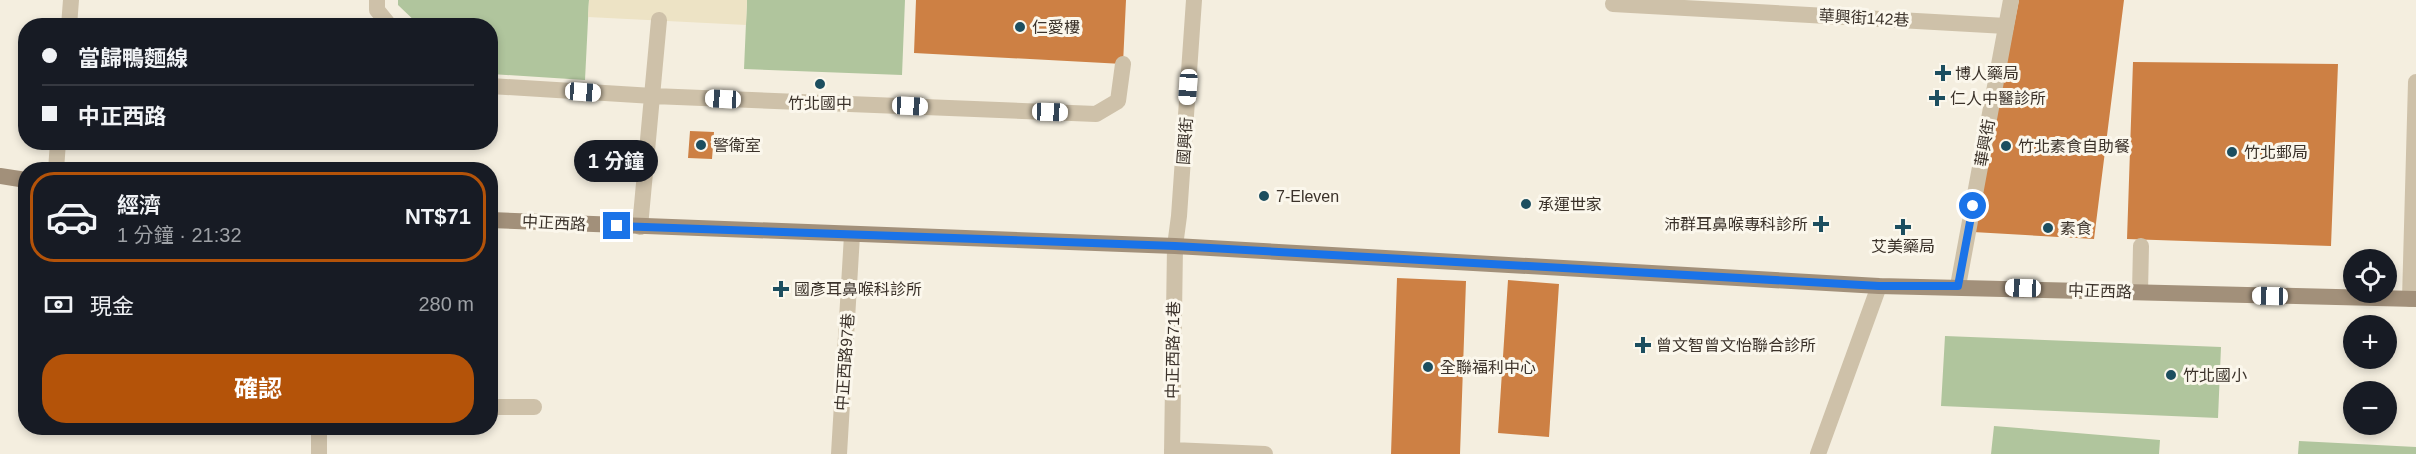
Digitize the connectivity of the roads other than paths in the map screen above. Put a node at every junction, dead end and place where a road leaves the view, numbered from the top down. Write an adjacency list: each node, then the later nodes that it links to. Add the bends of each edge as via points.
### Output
1 (71, 0): 6 (street)
2 (377, 0): 7 (street, via 377,10)
3 (1194, 0): 19 (street, 國興街)
4 (2011, 0): 9 (street, 華興街)
5 (1613, 4): 9 (street, 華興街142巷)
6 (70, 18)
7 (384, 18)
8 (659, 20): 13 (street)
9 (2006, 26): 22 (street, 華興街)
10 (1123, 64): 13 (street, via 1118,101 1096,114)
11 (2416, 82): 24 (street)
12 (498, 86): 13 (street)
13 (653, 96): 17 (street)
14 (0, 176): 15 (main road)
15 (18, 179)
16 (498, 220): 17 (main road, 中正西路)
17 (640, 227): 18 (main road, 中正西路)
18 (852, 235): 19 (main road, 中正西路); 30 (street, 中正西路97巷)
19 (1175, 246): 21 (main road, 中正西路); 28 (street, 中正西路71巷)
20 (2141, 246): 23 (street)
21 (1879, 286): 22 (main road, 中正西路); 32 (street)
22 (1958, 286): 23 (main road, 中正西路)
23 (2140, 292): 24 (main road, 中正西路)
24 (2413, 299)
25 (498, 407): 26 (street)
26 (534, 407)
27 (319, 435): 29 (street)
28 (1172, 452): 31 (street)
29 (319, 454)
30 (839, 454)
31 (1265, 454)
32 (1818, 454)

